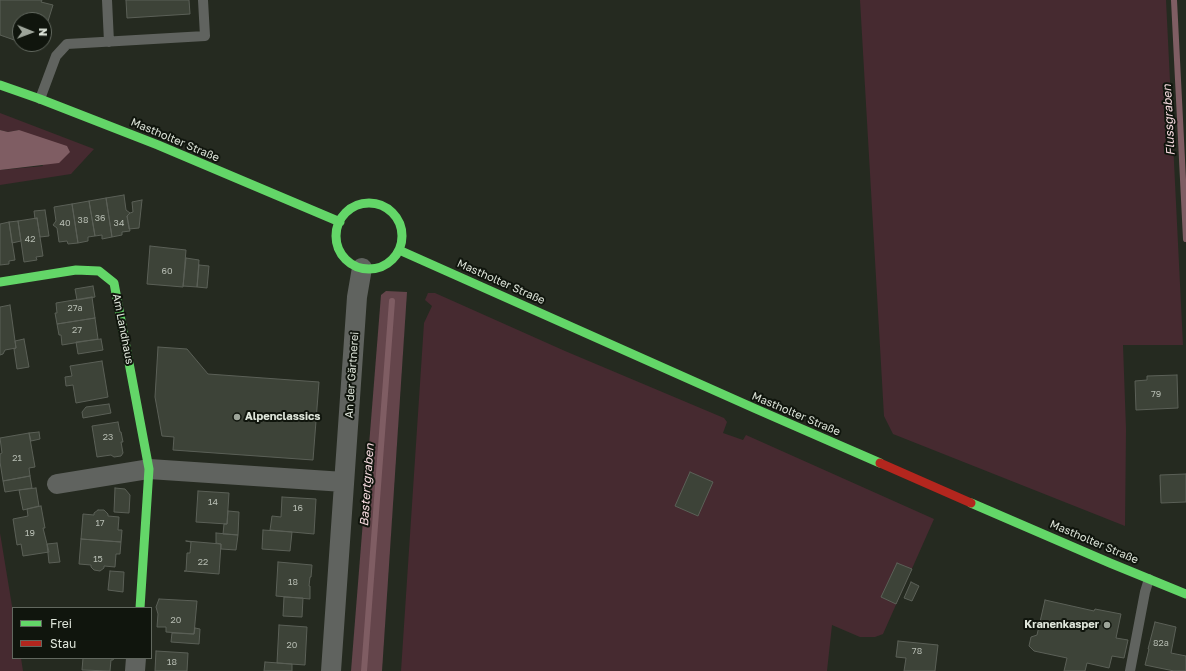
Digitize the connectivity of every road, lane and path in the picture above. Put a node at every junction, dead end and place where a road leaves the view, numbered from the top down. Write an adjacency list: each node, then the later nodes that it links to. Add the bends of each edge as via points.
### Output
1 (107, 0): 3 (lane)
2 (202, 0): 3 (lane, via 205,36)
3 (109, 42): 5 (lane, via 67,44 56,56)
4 (0, 85): 5 (street, Mastholter Straße)
5 (40, 99): 6 (street, Mastholter Straße, via 158,145)
6 (340, 222): 7 (street, via 345,213 363,203 384,206 399,220 402,240); 8 (street, via 337,231 340,250 353,265)
7 (399, 250): 8 (street, via 393,260 384,266); 13 (street, Mastholter Straße, via 756,409)
8 (362, 268): 11 (street, An der Gärtnerei, via 357,297)
9 (0, 282): 10 (street, Am Landhaus, via 76,270 99,271 114,283)
10 (149, 469): 11 (street); 12 (street); 15 (street, Am Landhaus)
11 (344, 482): 18 (street, An der Gärtnerei)
12 (57, 484)
13 (1149, 579): 14 (street, Mastholter Straße); 19 (lane)
14 (1185, 594)
15 (140, 607)
16 (136, 659): 17 (street)
17 (135, 671)
18 (331, 671)
19 (1130, 671)

